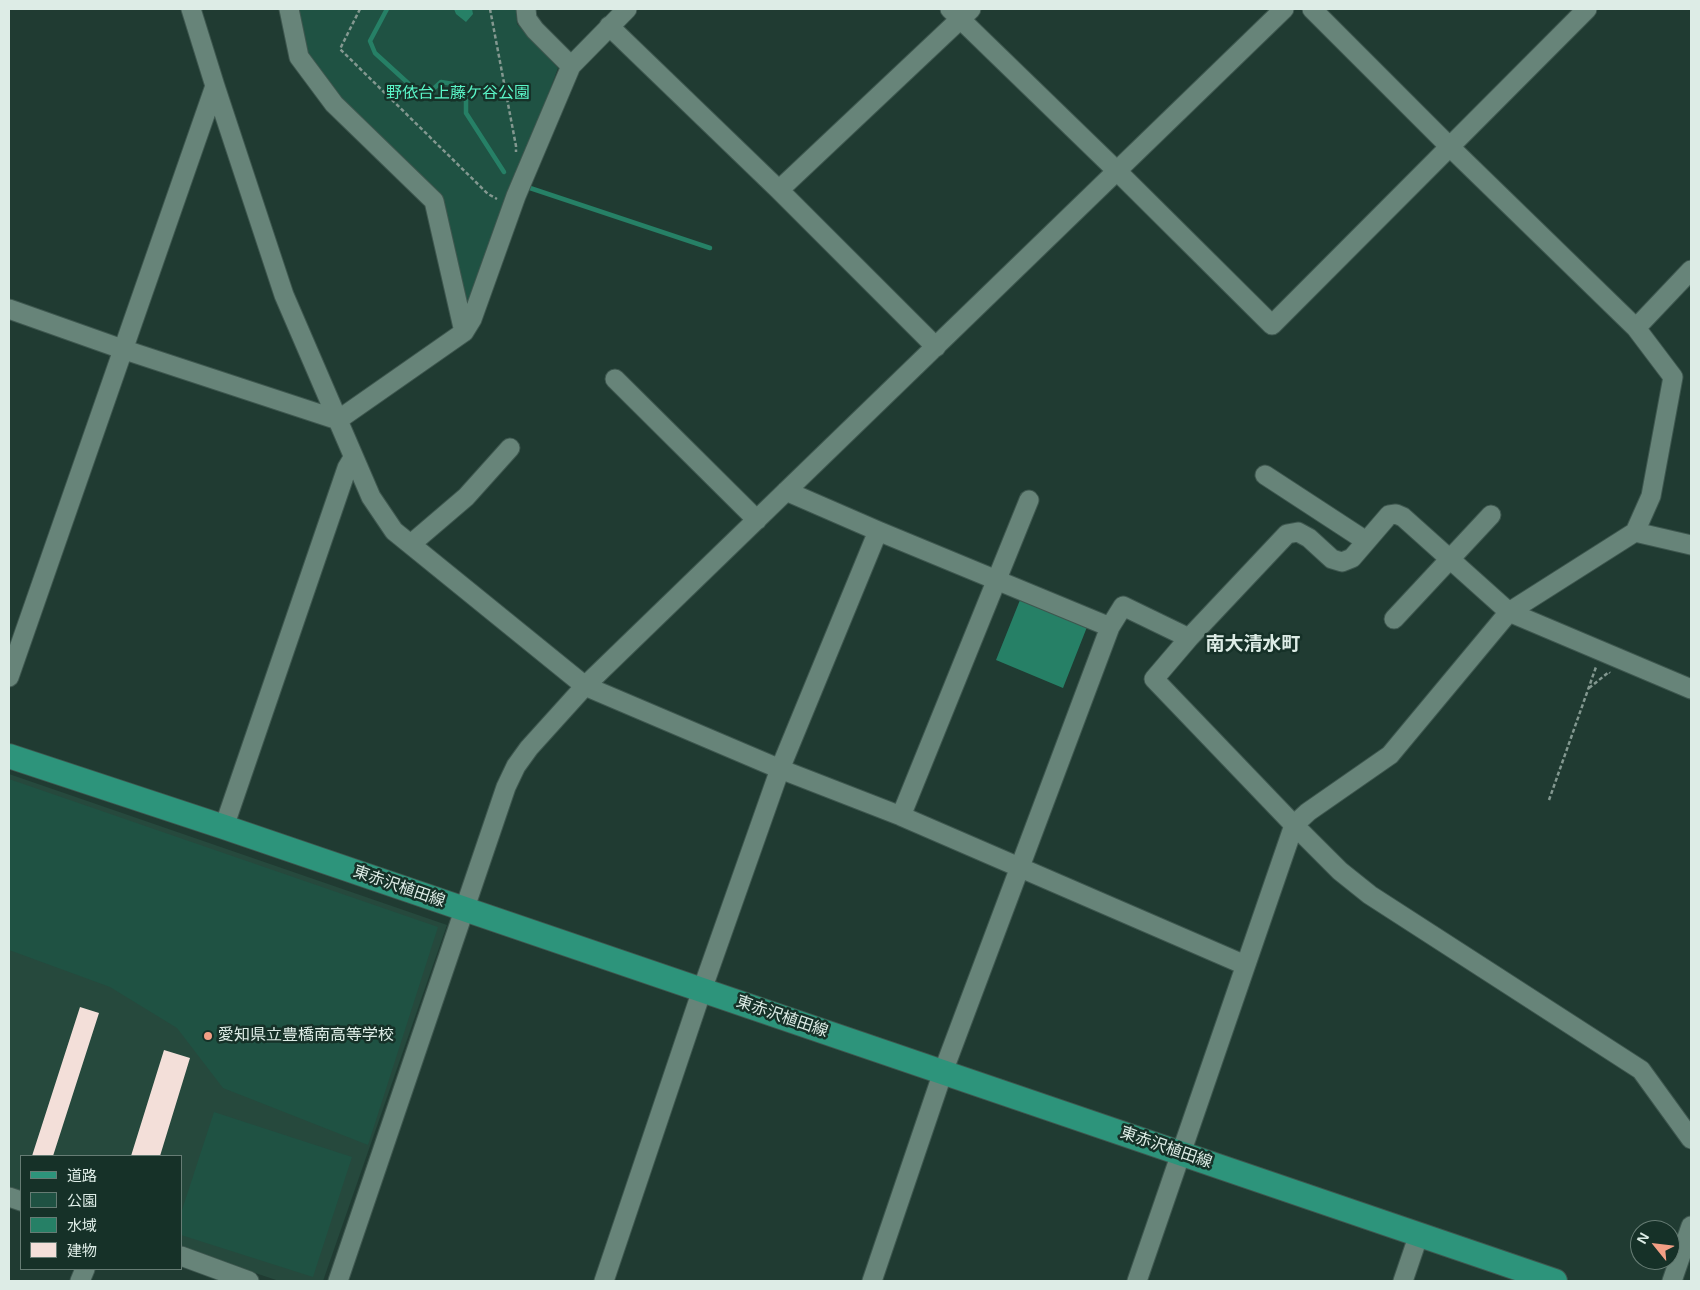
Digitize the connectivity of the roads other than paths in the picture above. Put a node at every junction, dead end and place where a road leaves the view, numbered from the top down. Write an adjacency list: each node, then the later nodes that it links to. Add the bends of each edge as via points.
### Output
1 (191, 9): 11 (street)
2 (289, 9): 18 (street, via 299,57 334,104 434,201)
3 (526, 9): 10 (street, via 527,19 535,30)
4 (627, 9): 9 (street)
5 (1284, 9): 13 (street)
6 (1312, 9): 12 (street)
7 (1587, 9): 12 (street)
8 (960, 12): 13 (street); 14 (street)
9 (609, 26): 10 (street); 14 (street)
10 (571, 66): 18 (street, via 516,196 472,319)
11 (215, 86): 19 (street); 22 (street, via 284,295)
12 (1450, 147): 13 (street, via 1272,325); 17 (street)
13 (1117, 171): 20 (street)
14 (779, 190): 20 (street)
15 (1691, 270): 17 (street)
16 (9, 309): 19 (street)
17 (1636, 328): 31 (street, via 1673,377 1651,496)
18 (464, 332): 22 (street)
19 (122, 348): 22 (street); 41 (street)
20 (936, 348): 26 (street)
21 (615, 378): 29 (street)
22 (338, 420): 24 (street)
23 (510, 448): 33 (street, via 466,497)
24 (353, 458): 33 (street, via 371,497 394,531); 48 (street)
25 (1266, 475): 32 (street)
26 (786, 491): 29 (street); 30 (street)
27 (1029, 500): 36 (street)
28 (1491, 514): 35 (street)
29 (757, 520): 42 (street)
30 (878, 531): 36 (street); 45 (street)
31 (1635, 532): 34 (street); 37 (street)
32 (1366, 541): 35 (street, via 1389,516 1396,514); 40 (street, via 1352,558 1342,562 1332,559 1298,532 1288,534)
33 (411, 544): 42 (street)
34 (1691, 545)
35 (1450, 559): 37 (street); 38 (street)
36 (996, 580): 39 (street); 46 (street)
37 (1509, 612): 43 (street); 47 (street, via 1390,755)
38 (1394, 619)
39 (1110, 627): 40 (street, via 1123,606); 49 (street)
40 (1188, 638): 47 (street, via 1154,679)
41 (9, 677)
42 (585, 686): 45 (street); 50 (street, via 516,766)
43 (1691, 689)
44 (9, 756): 48 (main road, 東赤沢植田線)
45 (780, 769): 46 (street); 52 (street)
46 (901, 816): 49 (street)
47 (1294, 825): 51 (street); 54 (street, via 1340,871 1370,895 1641,1070)
48 (224, 827): 50 (main road, 東赤沢植田線)
49 (1019, 867): 51 (street); 53 (street)
50 (464, 910): 52 (main road, 東赤沢植田線); 60 (street)
51 (1245, 966): 55 (street)
52 (702, 990): 53 (main road, 東赤沢植田線); 61 (street)
53 (943, 1072): 55 (main road, 東赤沢植田線); 62 (street)
54 (1691, 1139)
55 (1181, 1154): 57 (main road, 東赤沢植田線); 63 (street)
56 (1691, 1226): 66 (street)
57 (1419, 1234): 64 (street); 65 (main road, 東赤沢植田線)
58 (182, 1256): 59 (street)
59 (249, 1281)
60 (338, 1281)
61 (604, 1281)
62 (872, 1281)
63 (1137, 1281)
64 (1403, 1281)
65 (1555, 1281)
66 (1672, 1281)

